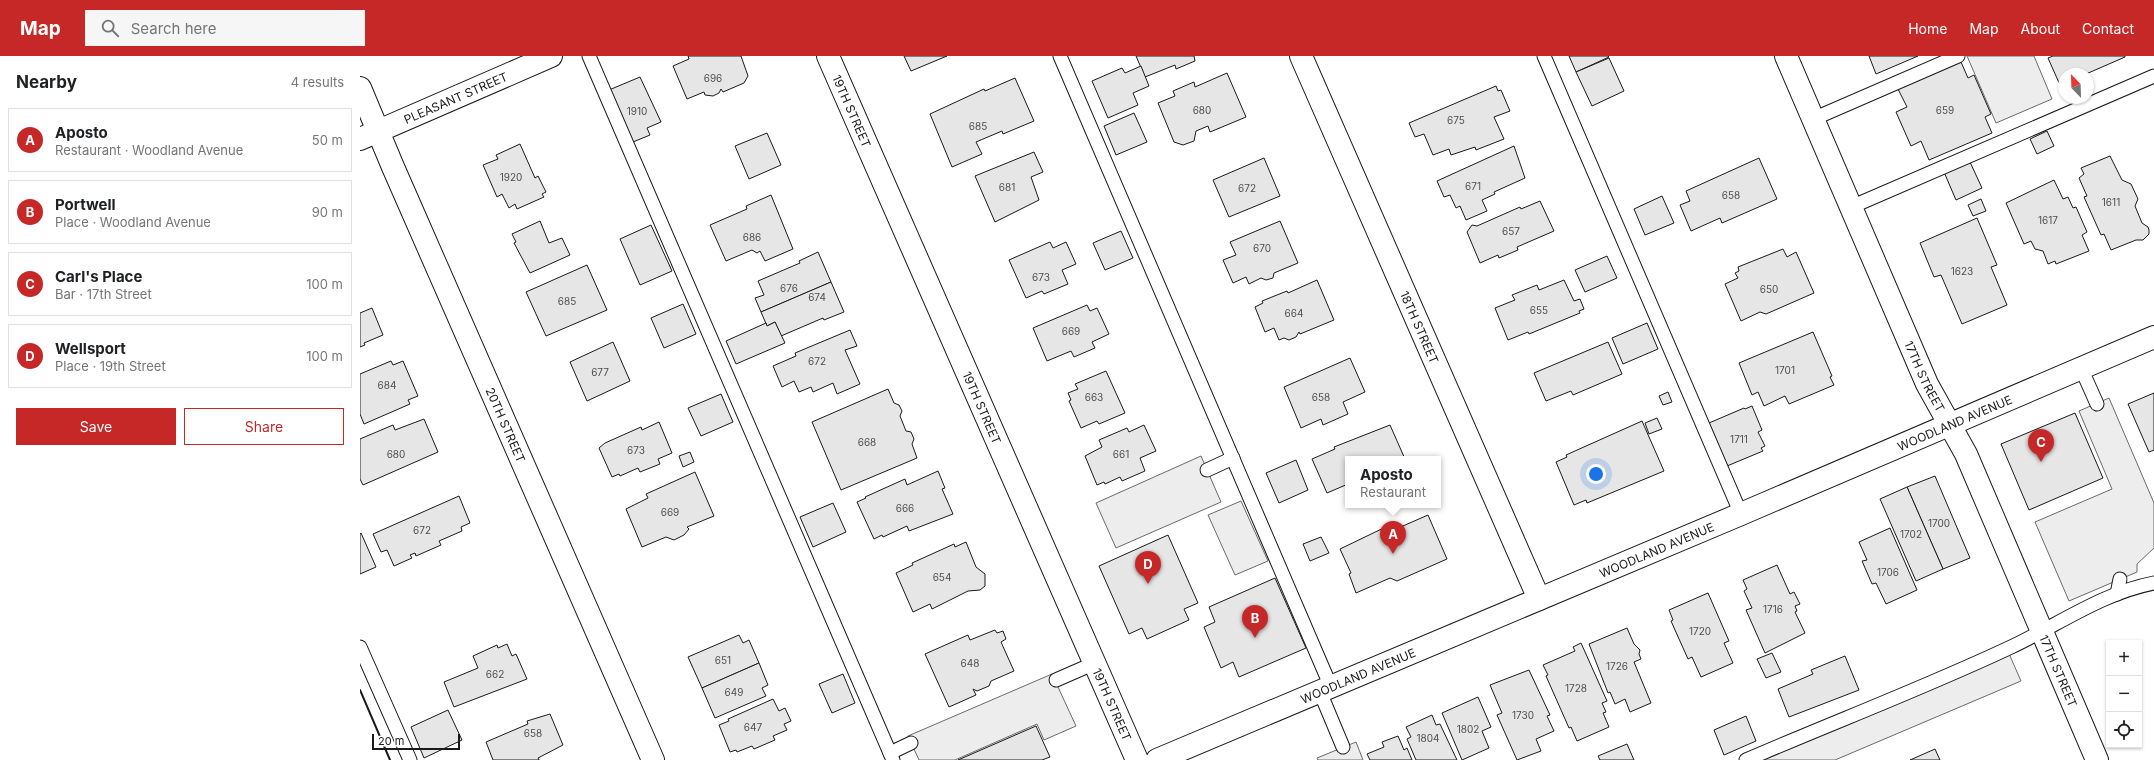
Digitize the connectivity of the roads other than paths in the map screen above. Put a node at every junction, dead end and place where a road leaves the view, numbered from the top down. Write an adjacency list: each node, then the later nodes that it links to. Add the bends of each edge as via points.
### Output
1 (551, 56): 12 (street, PLEASANT STREET)
2 (589, 56): 32 (lane)
3 (828, 56): 27 (street, 19TH STREET)
4 (1060, 56): 18 (lane)
5 (1301, 56): 24 (street, 18TH STREET)
6 (1544, 56): 20 (lane)
7 (1786, 56): 11 (street, 17TH STREET)
8 (1958, 56): 11 (lane)
9 (2154, 76): 13 (lane)
10 (360, 88): 12 (street, 20TH STREET)
11 (1812, 119): 13 (street, 17TH STREET)
12 (369, 135): 34 (street, 20TH STREET)
13 (1851, 207): 17 (street, 17TH STREET, via 1927,384)
14 (2154, 337): 15 (street, WOODLAND AVENUE)
15 (2081, 368): 16 (lane); 17 (street, WOODLAND AVENUE)
16 (2097, 404)
17 (1950, 424): 20 (street, WOODLAND AVENUE); 25 (street, 17TH STREET, via 1966,454)
18 (1233, 458): 19 (lane); 29 (lane)
19 (1207, 470)
20 (1741, 514): 24 (street, WOODLAND AVENUE)
21 (2120, 579): 23 (lane)
22 (2154, 582): 23 (lane)
23 (2117, 594): 25 (lane)
24 (1539, 599): 29 (street, WOODLAND AVENUE)
25 (2042, 631): 37 (lane, via 2012,647); 38 (street, 17TH STREET)
26 (360, 647): 33 (lane)
27 (1095, 663): 28 (lane); 35 (street, 19TH STREET)
28 (1056, 680)
29 (1325, 689): 31 (lane); 36 (street, WOODLAND AVENUE)
30 (912, 744): 32 (lane)
31 (1343, 747)
32 (892, 757)
33 (410, 760)
34 (653, 760)
35 (1137, 760)
36 (1157, 760)
37 (1746, 760)
38 (2097, 760)

